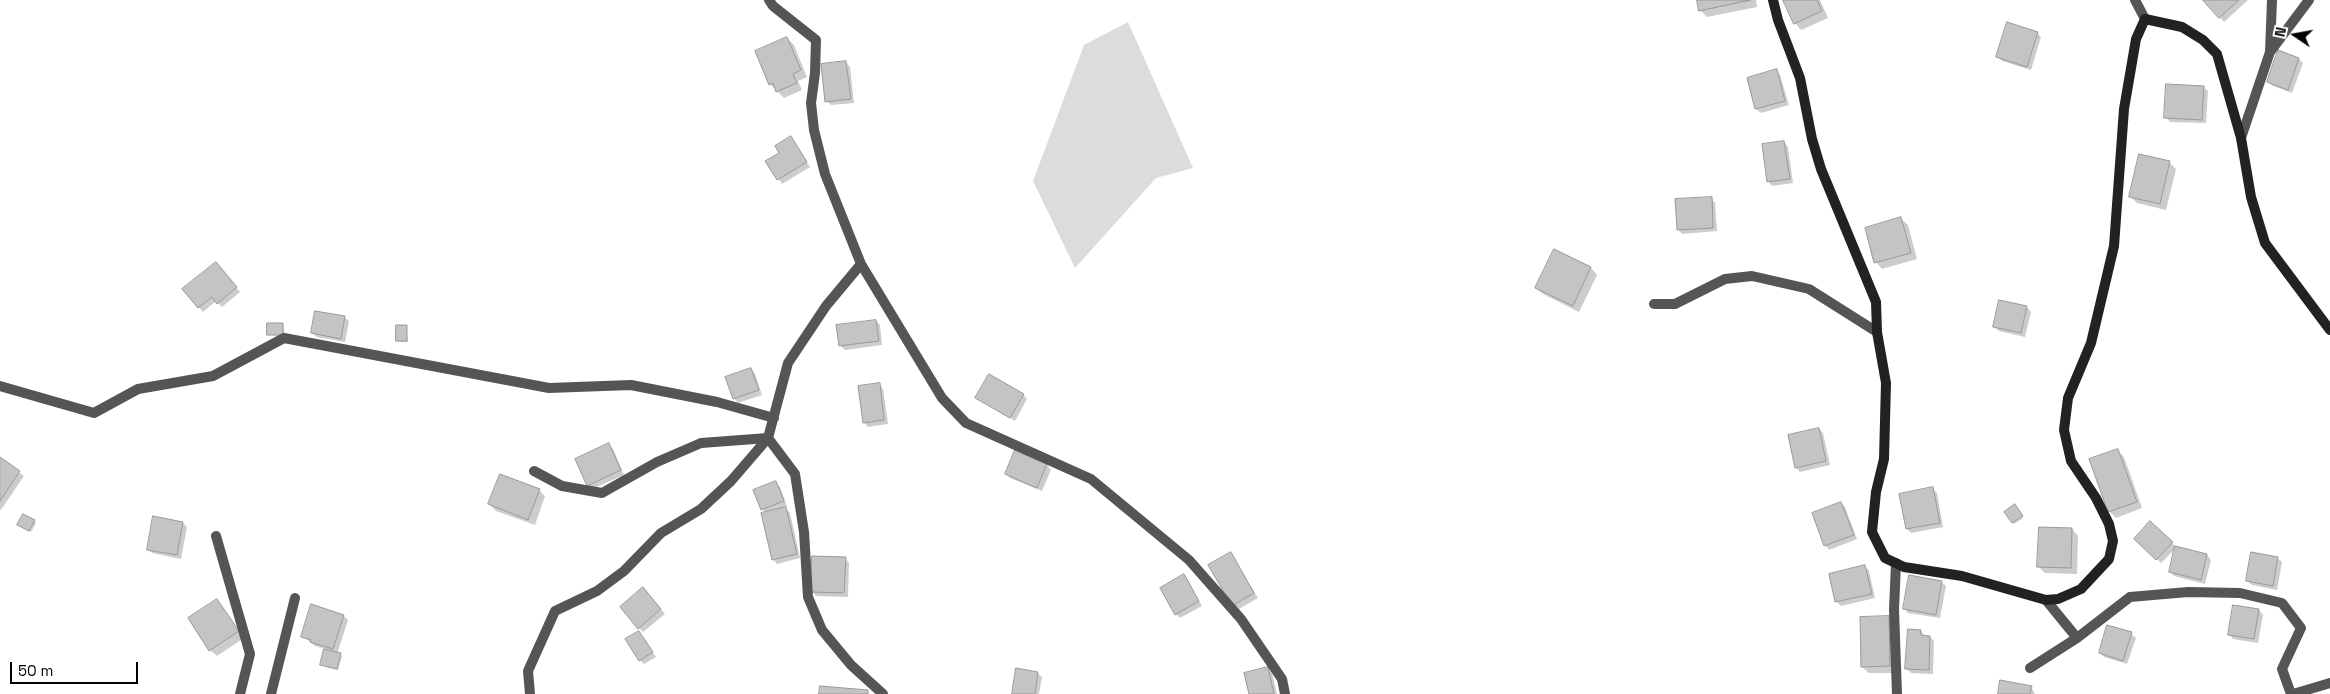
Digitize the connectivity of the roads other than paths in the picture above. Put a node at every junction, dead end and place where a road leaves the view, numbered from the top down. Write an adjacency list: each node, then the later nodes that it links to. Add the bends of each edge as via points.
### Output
1 (769, 0): 9 (street, via 816,40 811,103 814,130 825,174)
2 (1773, 0): 12 (street, via 1800,78 1821,169 1876,302)
3 (2135, 0): 6 (street)
4 (2272, 0): 7 (street)
5 (2309, 0): 7 (street)
6 (2145, 19): 8 (street, via 2182,27 2203,40 2217,54); 20 (street, via 2136,39 2124,109 2114,246 2091,343 2068,398 2064,421 2071,461 2096,498 2109,524 2113,541 2109,559 2081,589 2058,599)
7 (2270, 52): 8 (street)
8 (2241, 138): 11 (street, via 2252,198 2265,243)
9 (861, 264): 14 (street, via 826,306 788,363); 28 (street, via 942,398 966,423 1091,478 1188,560 1241,619 1282,679)
10 (1654, 304): 12 (street, via 1675,304 1725,279 1752,276 1809,290)
11 (2330, 330)
12 (1877, 332): 18 (street, via 1886,383 1884,458 1872,532 1885,558)
13 (0, 386): 14 (street, via 94,412 138,388 213,376 284,338 549,388 631,385 717,402)
14 (774, 418): 15 (street)
15 (768, 438): 16 (street, via 701,444 657,462 602,492 562,486); 26 (street, via 731,481 701,509 661,533 624,571 598,591 555,610 528,671); 27 (street, via 795,474 804,532 808,597 822,630 851,665)
16 (534, 471)
17 (216, 536): 24 (street, via 250,654)
18 (1896, 563): 20 (street, via 1962,576); 29 (street)
19 (295, 598): 25 (street)
20 (2046, 600): 21 (street)
21 (2077, 638): 22 (street); 30 (street, via 2130,596 2240,593 2282,603 2300,628 2282,669)
22 (2030, 668)
23 (2330, 683): 30 (street)
24 (240, 694)
25 (272, 694)
26 (530, 694)
27 (883, 694)
28 (1285, 694)
29 (1897, 694)
30 (2292, 694)

